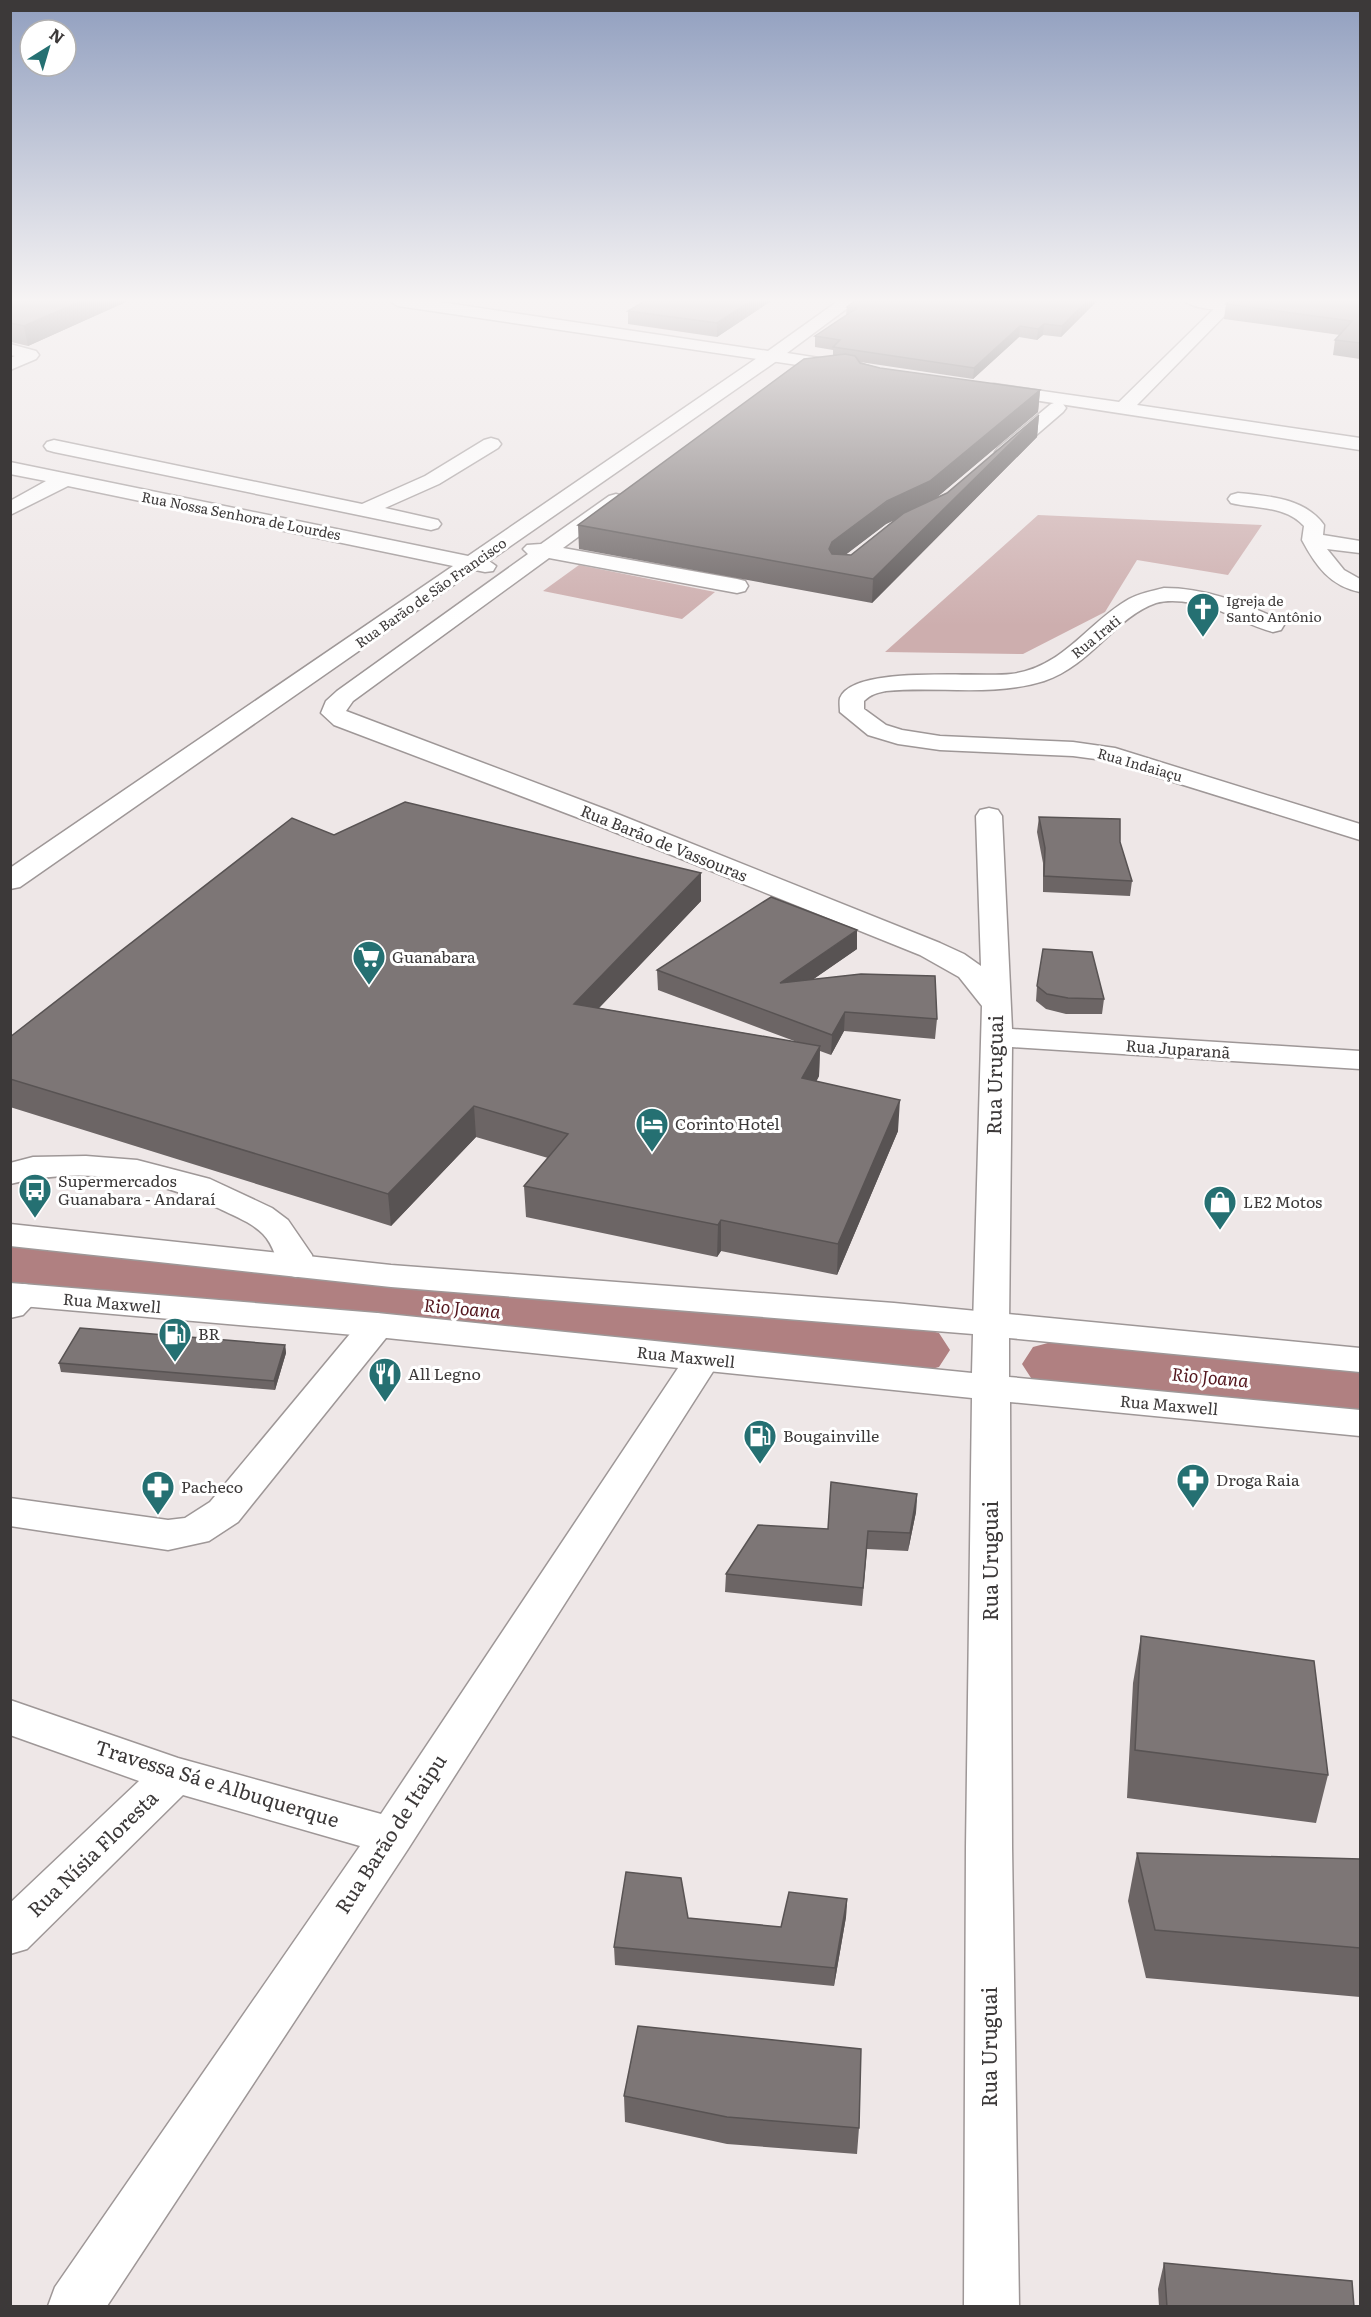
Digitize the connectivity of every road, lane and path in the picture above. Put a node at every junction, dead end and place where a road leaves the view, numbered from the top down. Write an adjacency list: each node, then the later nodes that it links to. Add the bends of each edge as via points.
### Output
1 (696, 409): 19 (street, Rua Barão de São Francisco)
2 (1056, 409): 7 (street)
3 (1123, 409): 5 (street)
4 (491, 444): 15 (street, via 432,480)
5 (1360, 444)
6 (54, 446): 9 (street)
7 (988, 466)
8 (10, 468): 10 (street, Rua Nossa Senhora de Lourdes)
9 (198, 475): 12 (street); 15 (street)
10 (64, 480): 12 (street, Rua Nossa Senhora de Lourdes); 14 (street)
11 (629, 490): 21 (street, Rua Barão de São Francisco)
12 (153, 498): 17 (street, Rua Nossa Senhora de Lourdes)
13 (1238, 499): 18 (street, via 1276,504 1306,515 1314,525)
14 (10, 509)
15 (368, 509): 16 (street); 17 (street)
16 (431, 524)
17 (320, 531): 22 (street, Rua Nossa Senhora de Lourdes)
18 (1312, 540): 20 (street); 24 (street, via 1341,580)
19 (503, 543): 21 (street); 22 (street, Rua Barão de São Francisco)
20 (1360, 547)
21 (545, 551): 23 (street); 25 (street, Rua Barão de São Francisco)
22 (472, 564): 25 (street, Rua Nossa Senhora de Lourdes, via 496,570); 27 (street, Rua Barão de São Francisco)
23 (738, 586)
24 (1360, 586)
25 (485, 595): 27 (street, Rua Barão de São Francisco)
26 (1273, 625): 28 (street, Rua Irati, via 1208,599 1185,594 1149,597 1072,657 1034,676 967,683 894,683 864,689 852,699 852,712)
27 (318, 702): 31 (street, Rua Barão de São Francisco, via 254,714); 32 (street, Rua Barão de Vassouras, via 343,720 601,817 958,962 976,976)
28 (877, 730): 30 (street, Rua Indaiaçu, via 940,743 1106,753)
29 (989, 816): 32 (street, Rua Uruguai)
30 (1360, 832)
31 (10, 881)
32 (996, 1021): 33 (street, Rua Juparanã); 39 (street, Rua Uruguai)
33 (1360, 1060)
34 (10, 1174): 36 (street, via 33,1167 86,1166 136,1170 198,1186 260,1215 276,1227 295,1255)
35 (10, 1235): 36 (street)
36 (296, 1266): 39 (street)
37 (15, 1299): 38 (street, Rua Maxwell)
38 (377, 1325): 40 (street, Rua Maxwell); 44 (street, via 224,1512 195,1531 168,1535)
39 (991, 1326): 41 (street); 42 (street, Rua Uruguai)
40 (703, 1359): 42 (street, Rua Maxwell); 47 (street, Rua Barão de Itaipu)
41 (1360, 1360)
42 (992, 1388): 43 (street, Rua Maxwell); 50 (street, Rua Uruguai)
43 (1360, 1423)
44 (10, 1512)
45 (10, 1717): 46 (street, Travessa Sá e Albuquerque)
46 (175, 1775): 47 (street, Travessa Sá e Albuquerque); 48 (street, Rua Nísia Floresta)
47 (392, 1836): 49 (street, Rua Barão de Itaipu)
48 (10, 1934)
49 (75, 2307)
50 (992, 2307)

